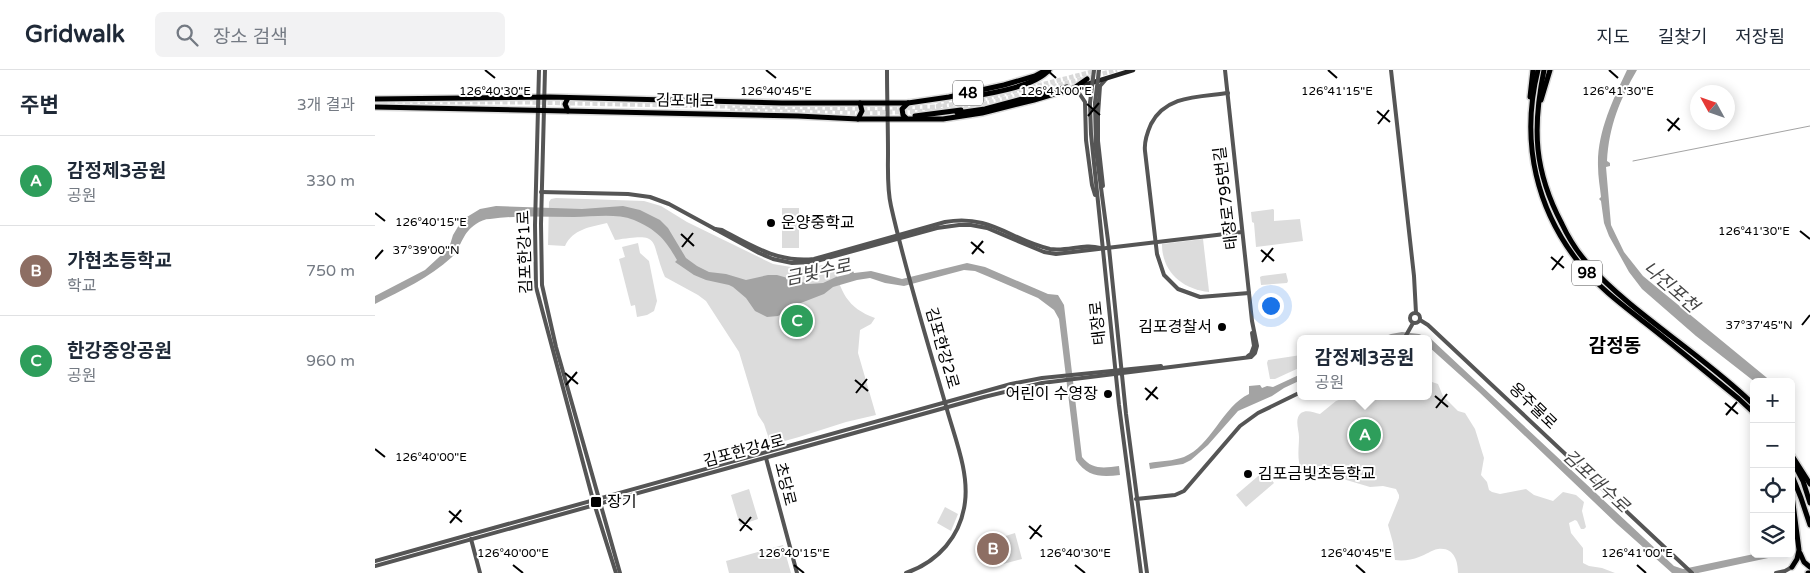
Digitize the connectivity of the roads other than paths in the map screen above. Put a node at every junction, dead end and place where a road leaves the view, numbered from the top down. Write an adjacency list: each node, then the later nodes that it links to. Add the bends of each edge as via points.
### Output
1 (539, 70): 19 (street, 김포한강1로)
2 (545, 70): 19 (street, 김포한강1로)
3 (887, 70): 24 (street, 김포한강2로)
4 (1047, 70): 22 (main road, via 1022,85); 25 (main road, 김포대로 / 48, via 1004,85)
5 (1094, 70): 26 (street, 태장로, bridge)
6 (1099, 70): 15 (main road, 48); 26 (street, 태장로, bridge)
7 (1133, 70): 14 (main road, 김포대로)
8 (1225, 70): 18 (street, 태장로795번길)
9 (1391, 70): 44 (street)
10 (1533, 70): 28 (main road)
11 (1538, 70): 28 (main road, 98)
12 (1544, 70): 32 (main road, 98)
13 (1550, 70): 32 (main road)
14 (1107, 75): 17 (main road, 김포대로); 37 (street, via 1100,86 1098,114 1103,185)
15 (1087, 79): 16 (main road, 48); 17 (main road)
16 (1057, 90): 31 (main road, 48); 33 (main road, via 991,105)
17 (1067, 90): 33 (main road, 김포대로, via 982,113 943,119); 37 (street, via 1079,93 1085,102 1092,185)
18 (1228, 93): 38 (street, 태장로795번길); 40 (street, via 1175,101 1152,122 1145,145)
19 (542, 98): 20 (main road, 김포대로 / 48); 21 (main road, 김포대로 / 48); 29 (street, 김포한강1로)
20 (568, 98): 23 (main road, 김포대로 / 48); 30 (main road, via 565,104)
21 (375, 99)
22 (949, 100)
23 (860, 103): 24 (main road, 김포대로 / 48); 34 (main road, via 862,111)
24 (887, 103): 25 (main road, 김포대로 / 48); 35 (street, 김포한강2로)
25 (907, 103): 33 (main road, via 902,109)
26 (1093, 103): 37 (street, 태장로)
27 (375, 107): 29 (main road, 김포대로)
28 (1530, 109): 55 (main road, 98, via 1531,152 1538,185 1551,216 1584,270)
29 (541, 110): 30 (main road, 김포대로); 36 (street, 김포한강1로); 62 (street, 김포한강1로, via 535,202 535,278)
30 (568, 111): 34 (main road, 김포대로)
31 (949, 115)
32 (1537, 115): 52 (main road, 98, via 1537,148 1545,186 1565,230 1583,258 1611,287)
33 (906, 118): 35 (main road, 김포대로)
34 (858, 119): 35 (main road, 김포대로)
35 (888, 119): 39 (street, 김포한강2로, via 890,196)
36 (541, 192): 39 (street, via 644,196 669,204 767,257 787,263 825,259); 61 (street, 김포한강1로, via 543,291)
37 (1100, 204): 41 (street, 태장로); 42 (street, 태장로)
38 (1242, 232): 40 (street); 43 (street, 태장로795번길)
39 (899, 237): 41 (street, via 971,225 993,230 1048,253); 53 (street, 김포한강2로)
40 (1155, 242): 42 (street); 43 (street, via 1164,275 1185,293 1203,298)
41 (1103, 248): 42 (street); 49 (street, 태장로)
42 (1109, 248): 48 (street, 태장로)
43 (1249, 293): 48 (street, 태장로795번길, via 1254,346 1249,355)
44 (1416, 313): 45 (street); 46 (street, via 1410,317)
45 (1420, 320): 46 (street); 81 (street, 옹주물로)
46 (1413, 323): 47 (street)
47 (1406, 335)
48 (1121, 372): 49 (street, 김포한강4로); 63 (street, 태장로)
49 (1116, 373): 50 (street, 김포한강4로); 63 (street, 태장로)
50 (1056, 379): 53 (street, 김포한강4로, via 1034,379); 54 (street, 김포한강4로)
51 (1297, 394): 63 (street, via 1258,413 1240,426 1184,491)
52 (1750, 401)
53 (944, 402): 54 (street, 김포한강2로); 61 (street, 김포한강4로)
54 (946, 408): 56 (street, 김포한강4로); 78 (street, 김포한강2로, via 964,478 964,511 954,536 941,553)
55 (1750, 410)
56 (766, 458): 65 (street, 김포한강4로); 77 (street, 초당로)
57 (1795, 462): 60 (main road)
58 (1795, 465): 64 (main road)
59 (1795, 484): 67 (main road)
60 (1810, 484)
61 (599, 499): 62 (street, 김포한강4로); 65 (street, 김포한강1로)
62 (593, 500): 65 (street, 김포한강1로); 68 (street, 김포한강4로)
63 (1135, 500): 79 (street, 태장로); 80 (street)
64 (1810, 503)
65 (598, 505): 68 (street, 김포한강4로); 75 (street, 김포한강1로); 76 (street, 김포한강1로)
66 (1794, 513): 69 (main road)
67 (1810, 523)
68 (470, 537): 70 (street, 김포한강4로); 71 (street, 김포한강4로); 74 (street)
69 (1799, 550): 72 (main road); 73 (main road)
70 (375, 561)
71 (375, 566)
72 (1792, 567): 82 (street)
73 (1810, 567)
74 (480, 573)
75 (615, 573)
76 (620, 573)
77 (796, 573)
78 (906, 573)
79 (1141, 573)
80 (1147, 573)
81 (1692, 573)
82 (1776, 573)

